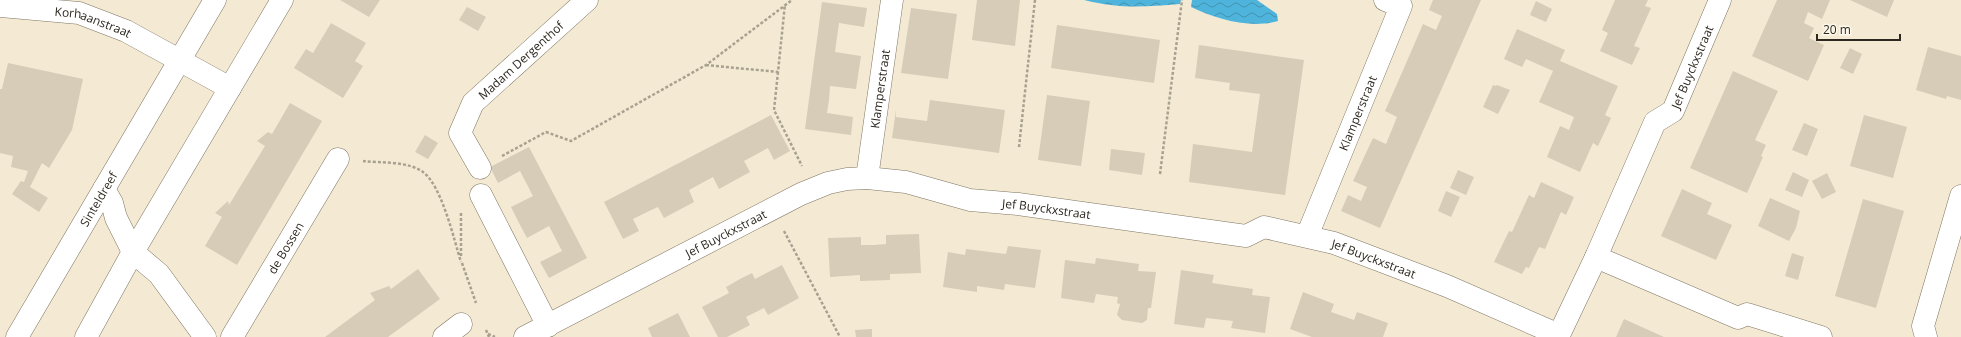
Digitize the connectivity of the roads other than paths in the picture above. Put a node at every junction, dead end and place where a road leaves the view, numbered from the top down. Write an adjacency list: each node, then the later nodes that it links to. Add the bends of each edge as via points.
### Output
1 (215, 0): 8 (street, Sinteldreef)
2 (282, 0): 9 (street)
3 (587, 0): 11 (street, Madam Dergenthof, via 473,103 460,133)
4 (892, 0): 12 (street, Klamperstraat)
5 (1385, 0): 16 (street, Klamperstraat, via 1401,6)
6 (1720, 0): 18 (street, Jef Buyckxstraat, via 1673,111 1655,122)
7 (0, 6): 8 (street, Korhaanstraat, via 79,13 126,31)
8 (179, 61): 9 (street); 13 (street, Sinteldreef)
9 (230, 88): 17 (street)
10 (338, 159): 24 (street, de Bossen)
11 (480, 168)
12 (867, 178): 16 (street, Jef Buyckxstraat, via 906,182 970,200 1018,204 1246,236 1264,227); 19 (street, Jef Buyckxstraat, via 847,179 813,189)
13 (104, 189): 17 (street); 21 (street, Sinteldreef)
14 (481, 195): 19 (street)
15 (1961, 196): 27 (street, via 1923,326)
16 (1307, 236): 20 (street, Jef Buyckxstraat, via 1334,243 1447,286)
17 (133, 252): 22 (street); 23 (street, via 159,274)
18 (1596, 257): 20 (street, Jef Buyckxstraat); 26 (street, via 1738,318 1747,314)
19 (548, 326): 25 (street, Jef Buyckxstraat)
20 (1559, 336)
21 (17, 337)
22 (86, 337)
23 (205, 337)
24 (232, 337)
25 (525, 337)
26 (1821, 337)
27 (1926, 337)

